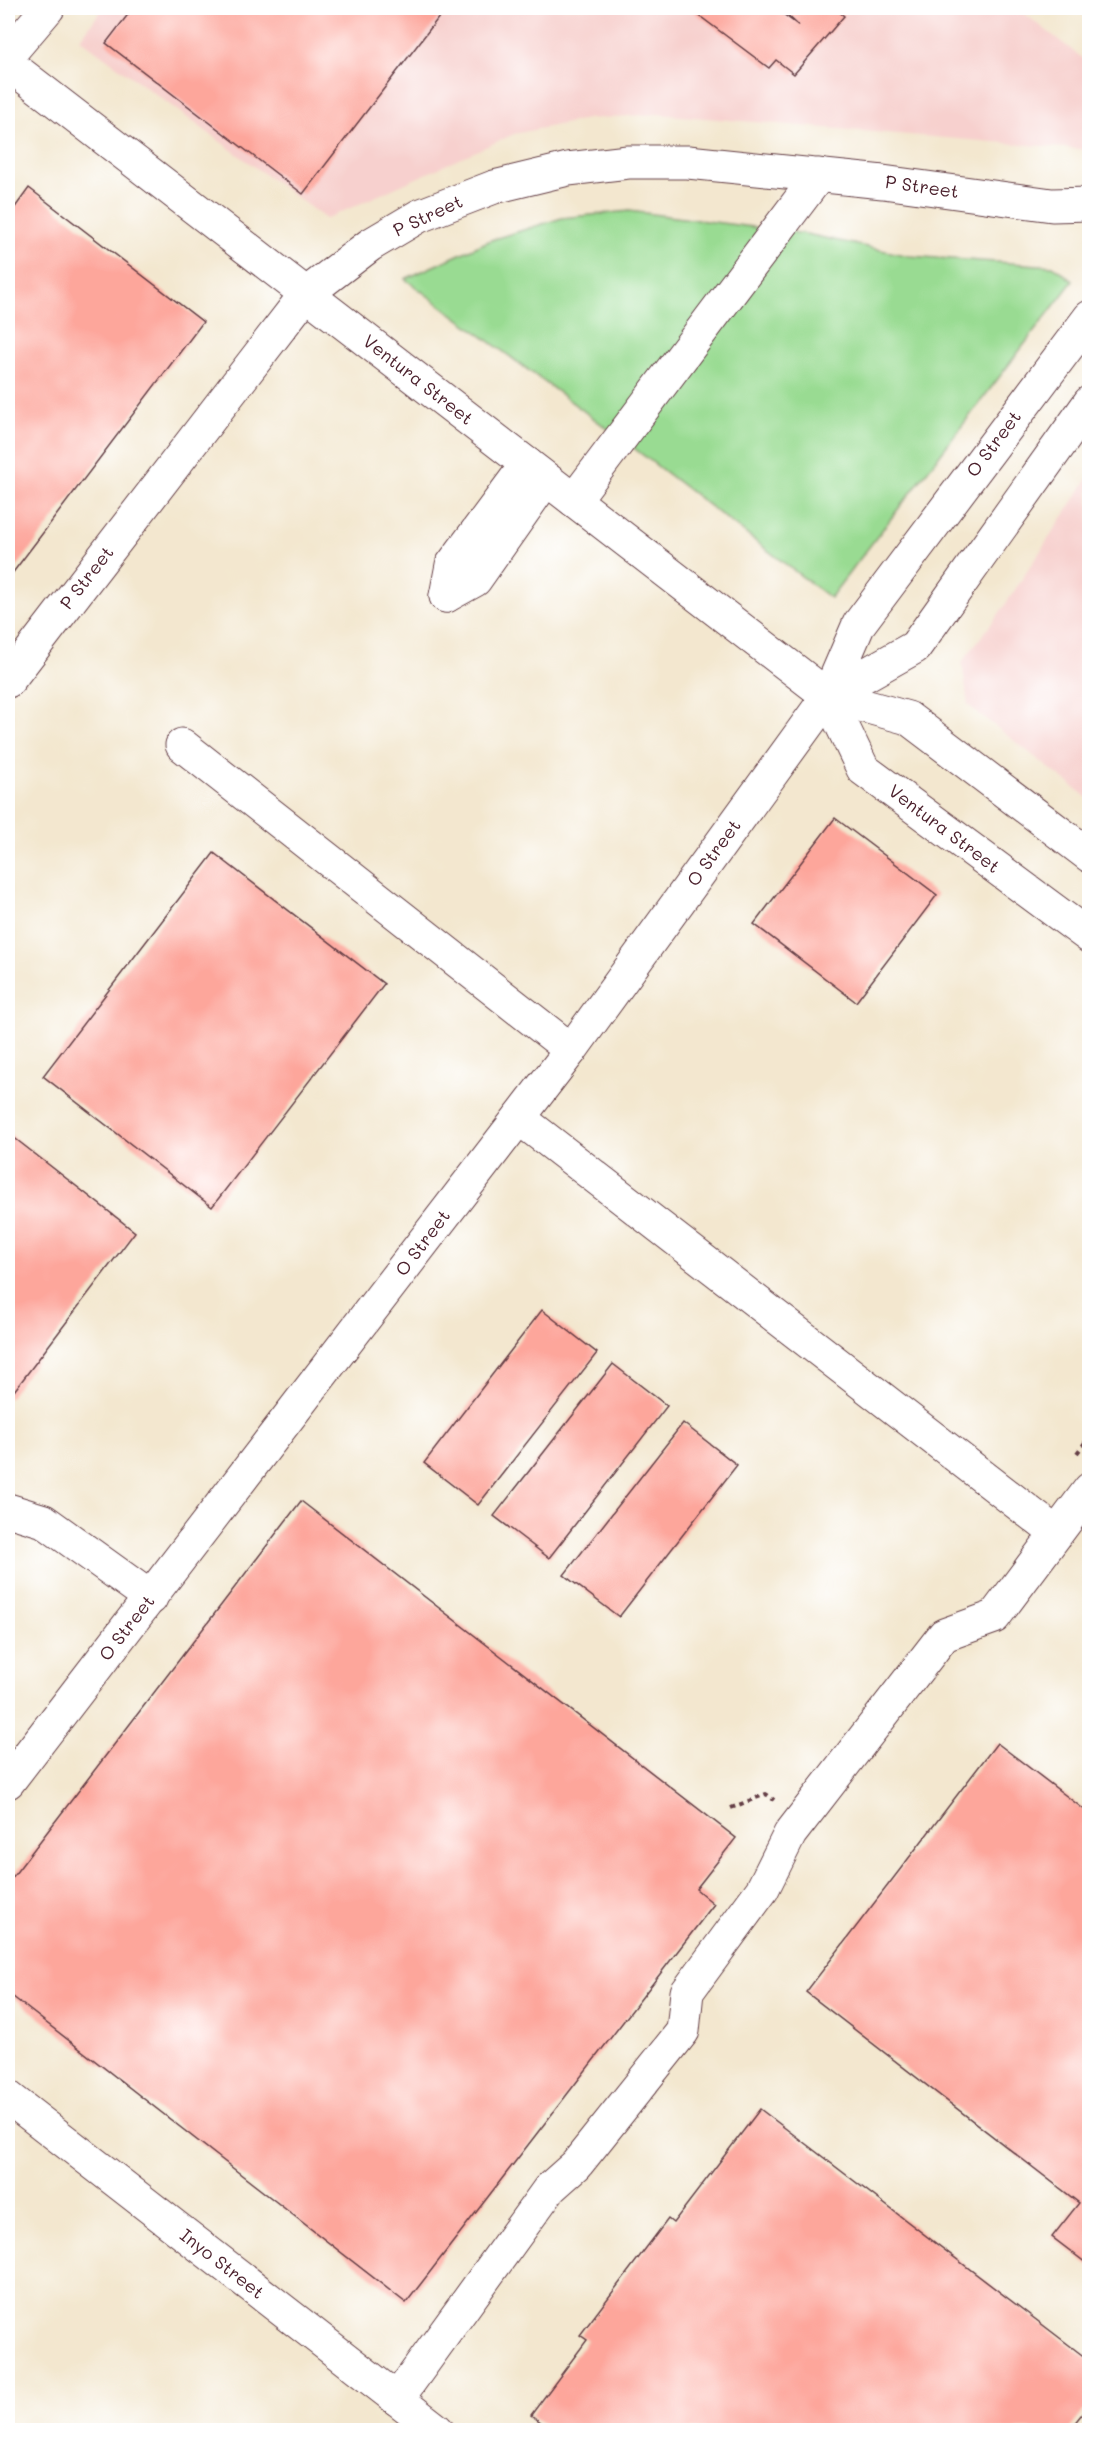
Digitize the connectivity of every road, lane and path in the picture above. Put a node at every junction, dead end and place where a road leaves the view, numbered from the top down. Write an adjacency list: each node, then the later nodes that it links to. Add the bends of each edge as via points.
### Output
1 (48, 8): 2 (main road)
2 (8, 55)
3 (8, 64): 8 (main road, Ventura Street)
4 (819, 176): 6 (main road, P Street); 8 (main road, P Street, via 688,162 628,162 568,169 495,187 419,216 370,245); 11 (main road)
5 (1089, 204): 6 (main road, P Street)
6 (1052, 205): 7 (main road, P Street)
7 (1089, 220)
8 (306, 294): 11 (main road, Ventura Street); 12 (main road, P Street)
9 (1089, 318): 13 (main road, O Street, via 859,624)
10 (1089, 402): 13 (main road, O Street, via 915,647)
11 (574, 500): 13 (main road, Ventura Street)
12 (8, 681)
13 (828, 696): 15 (main road, Ventura Street, via 908,718); 16 (main road, Ventura Street, via 863,770); 17 (main road, O Street)
14 (182, 745): 17 (main road)
15 (1089, 856)
16 (1089, 937)
17 (571, 1050): 18 (main road, O Street)
18 (519, 1118): 23 (main road); 24 (main road, O Street)
19 (1089, 1436): 20 (path)
20 (1077, 1453)
21 (1089, 1489): 23 (main road)
22 (8, 1510): 24 (main road, via 44,1521)
23 (1056, 1533): 27 (main road, via 994,1617 944,1635 790,1834 762,1890 687,1992 683,2031 576,2165 549,2189)
24 (151, 1599): 25 (main road, O Street)
25 (8, 1782)
26 (8, 2097): 27 (main road, Inyo Street)
27 (397, 2399): 28 (main road, Inyo Street)
28 (437, 2430)

